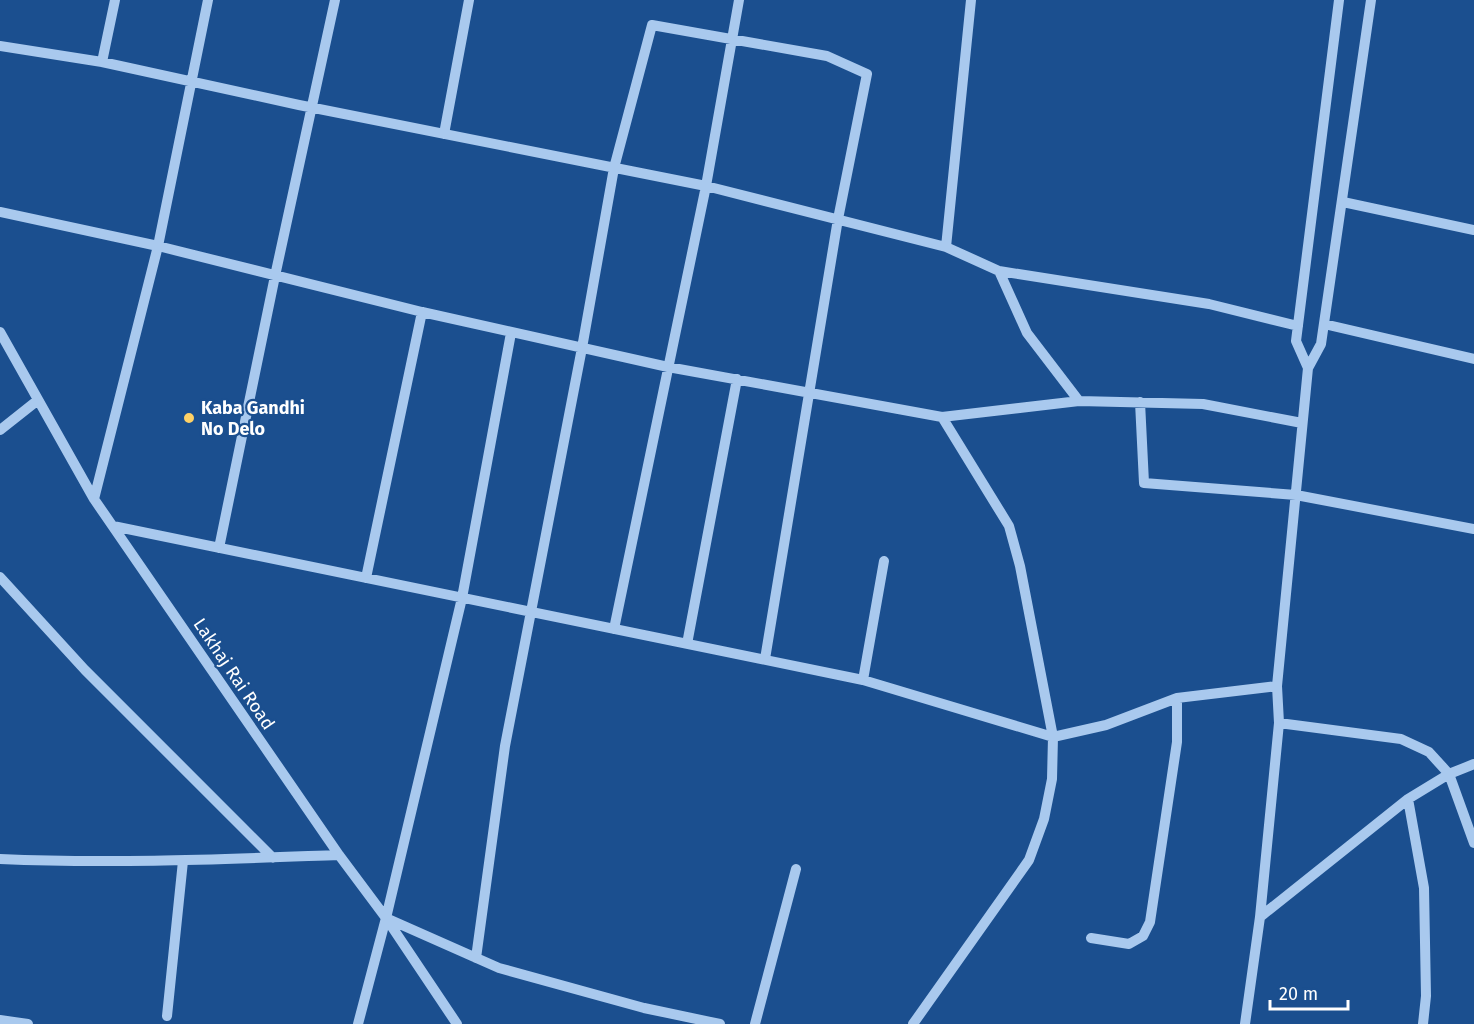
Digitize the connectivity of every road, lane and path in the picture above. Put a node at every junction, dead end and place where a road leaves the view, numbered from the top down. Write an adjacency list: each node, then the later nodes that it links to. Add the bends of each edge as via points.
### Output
1 (114, 0): 11 (street)
2 (208, 0): 12 (street)
3 (335, 0): 13 (street)
4 (469, 0): 14 (street)
5 (740, 0): 9 (street)
6 (971, 0): 22 (street)
7 (1340, 0): 27 (street)
8 (1371, 0): 17 (street)
9 (733, 39): 15 (street, via 652,25); 16 (street); 19 (street, via 827,56 867,74)
10 (0, 46): 11 (street)
11 (102, 62): 12 (street)
12 (192, 82): 13 (street); 21 (street)
13 (313, 108): 14 (street); 24 (street)
14 (444, 134): 15 (street)
15 (614, 168): 16 (street); 30 (street)
16 (706, 186): 19 (street); 32 (street)
17 (1342, 202): 20 (street); 26 (street)
18 (0, 212): 21 (street)
19 (838, 219): 22 (street); 35 (street)
20 (1474, 230)
21 (158, 246): 24 (street); 43 (street)
22 (946, 247): 23 (street)
23 (999, 271): 27 (street, via 1209,304); 37 (street, via 1027,333)
24 (275, 276): 25 (street); 46 (street)
25 (422, 312): 29 (street); 49 (street)
26 (1324, 324): 31 (street); 33 (street, via 1321,344)
27 (1298, 326): 33 (street, via 1296,341)
28 (0, 332): 36 (street, Lakhaj Rai Road)
29 (511, 333): 30 (street); 50 (street)
30 (582, 348): 32 (street); 51 (street)
31 (1474, 359)
32 (668, 367): 34 (street); 52 (street)
33 (1308, 368): 40 (street)
34 (736, 379): 35 (street); 53 (street)
35 (808, 393): 39 (street); 54 (street)
36 (39, 400): 41 (street); 43 (street, Lakhaj Rai Road)
37 (1079, 401): 38 (street); 39 (street)
38 (1140, 402): 40 (street, via 1203,404); 42 (street, via 1144,483)
39 (942, 417): 59 (street, via 1009,526)
40 (1302, 423): 42 (street)
41 (0, 430)
42 (1296, 495): 45 (street); 56 (street)
43 (94, 499): 44 (street, Lakhaj Rai Road)
44 (113, 526): 46 (street); 64 (street, Lakhaj Rai Road)
45 (1474, 529)
46 (219, 548): 49 (street)
47 (884, 561): 55 (street)
48 (0, 578): 65 (street, via 85,670)
49 (366, 578): 50 (street)
50 (462, 598): 51 (street); 70 (street)
51 (531, 611): 52 (street); 72 (street, via 505,746)
52 (614, 629): 53 (street)
53 (687, 644): 54 (street)
54 (765, 659): 55 (street)
55 (863, 680): 59 (street)
56 (1277, 686): 57 (street); 58 (street)
57 (1177, 698): 59 (street, via 1106,725); 71 (street, via 1177,742 1150,922 1143,936 1129,944)
58 (1279, 723): 61 (street, via 1401,739 1429,752); 69 (street)
59 (1053, 737): 80 (street, via 1052,779 1044,819 1029,860)
60 (1474, 764): 61 (street)
61 (1449, 774): 62 (street); 63 (street)
62 (1408, 799): 69 (street); 82 (street, via 1424,888)
63 (1474, 843)
64 (339, 855): 65 (street); 70 (street, Lakhaj Rai Road)
65 (273, 858): 67 (street)
66 (0, 859): 67 (street)
67 (183, 861): 73 (street)
68 (796, 870): 79 (street)
69 (1260, 917): 81 (street)
70 (386, 918): 72 (street); 75 (street); 77 (street, Lakhaj Rai Road)
71 (1091, 938)
72 (476, 958): 78 (street, via 499,968 644,1008)
73 (167, 1016)
74 (0, 1020): 76 (street)
75 (360, 1022)
76 (28, 1024)
77 (457, 1024)
78 (720, 1024)
79 (755, 1024)
80 (913, 1024)
81 (1245, 1024)
82 (1423, 1024)

